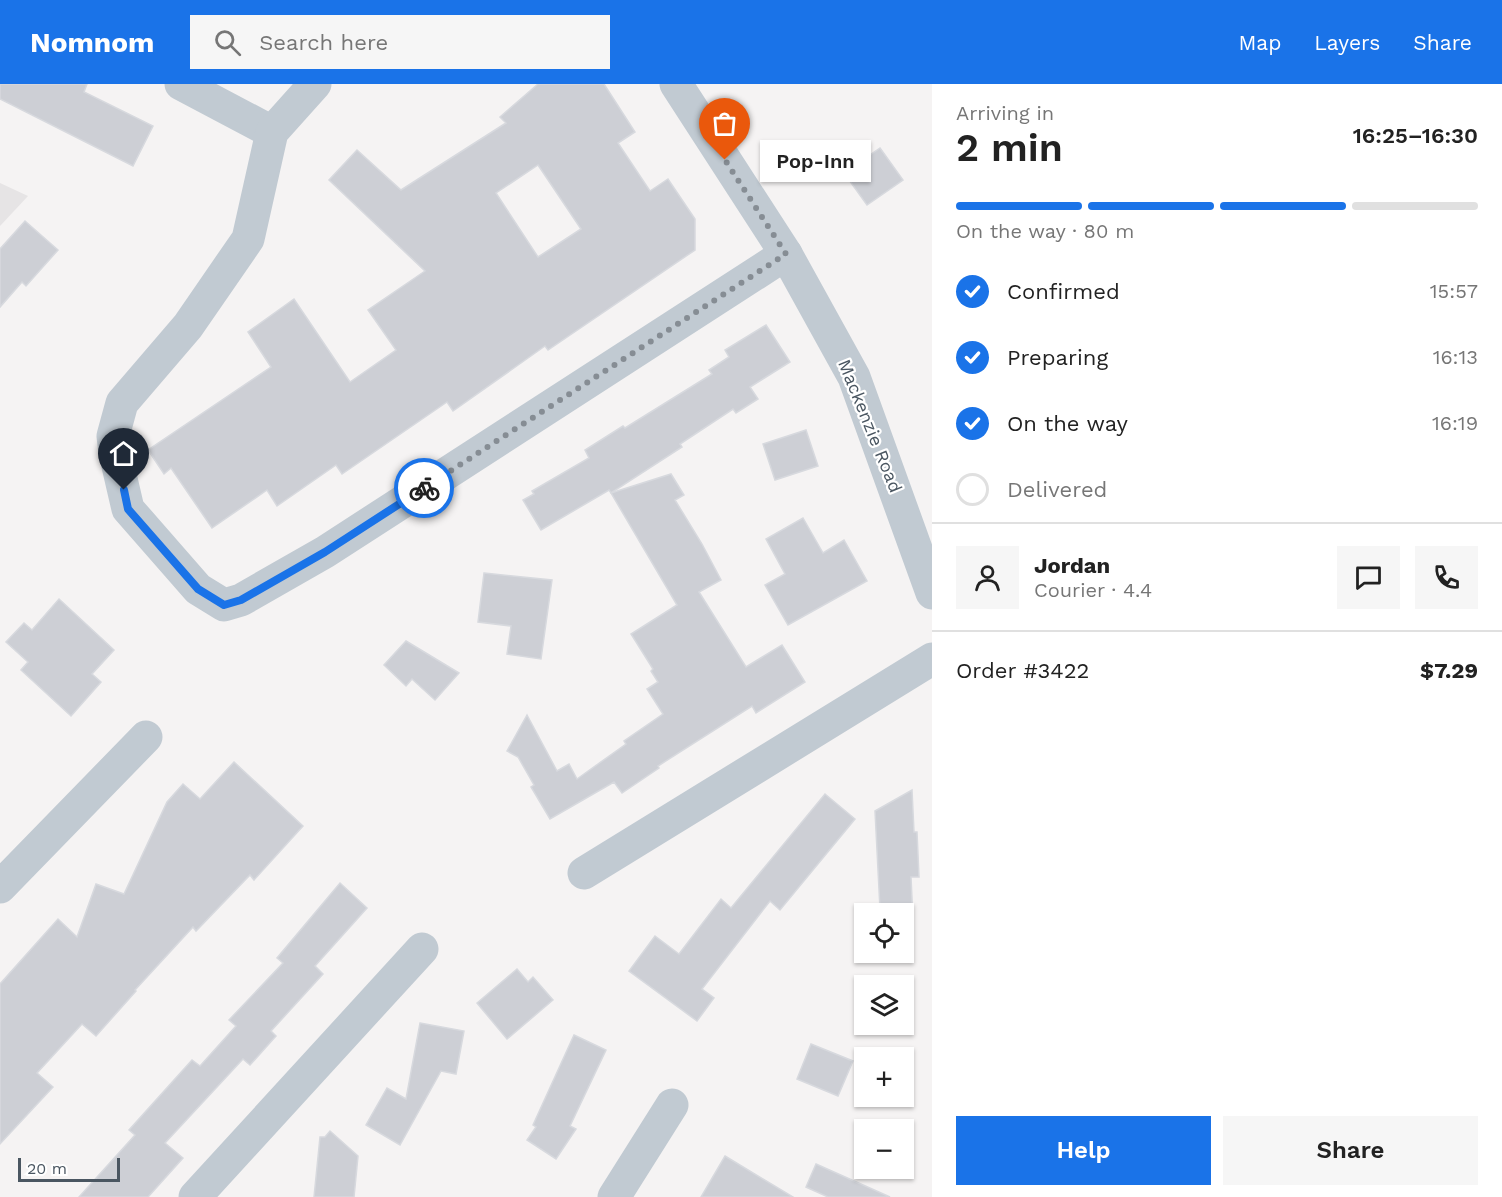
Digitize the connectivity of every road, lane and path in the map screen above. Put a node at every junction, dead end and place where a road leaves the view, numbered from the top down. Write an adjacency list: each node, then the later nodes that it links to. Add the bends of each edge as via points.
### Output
1 (181, 84): 4 (street)
2 (315, 84): 4 (street)
3 (676, 84): 5 (street, Mackenzie Road)
4 (272, 132): 5 (street, via 248,239 188,326 122,403 113,436 128,509 198,589 224,605 241,600 325,552)
5 (786, 254): 6 (street, Mackenzie Road, via 854,377)
6 (932, 593)
7 (932, 659): 9 (street)
8 (146, 737): 10 (street)
9 (584, 873)
10 (0, 887)
11 (422, 949): 13 (street)
12 (672, 1105): 14 (street)
13 (195, 1197)
14 (614, 1197)

